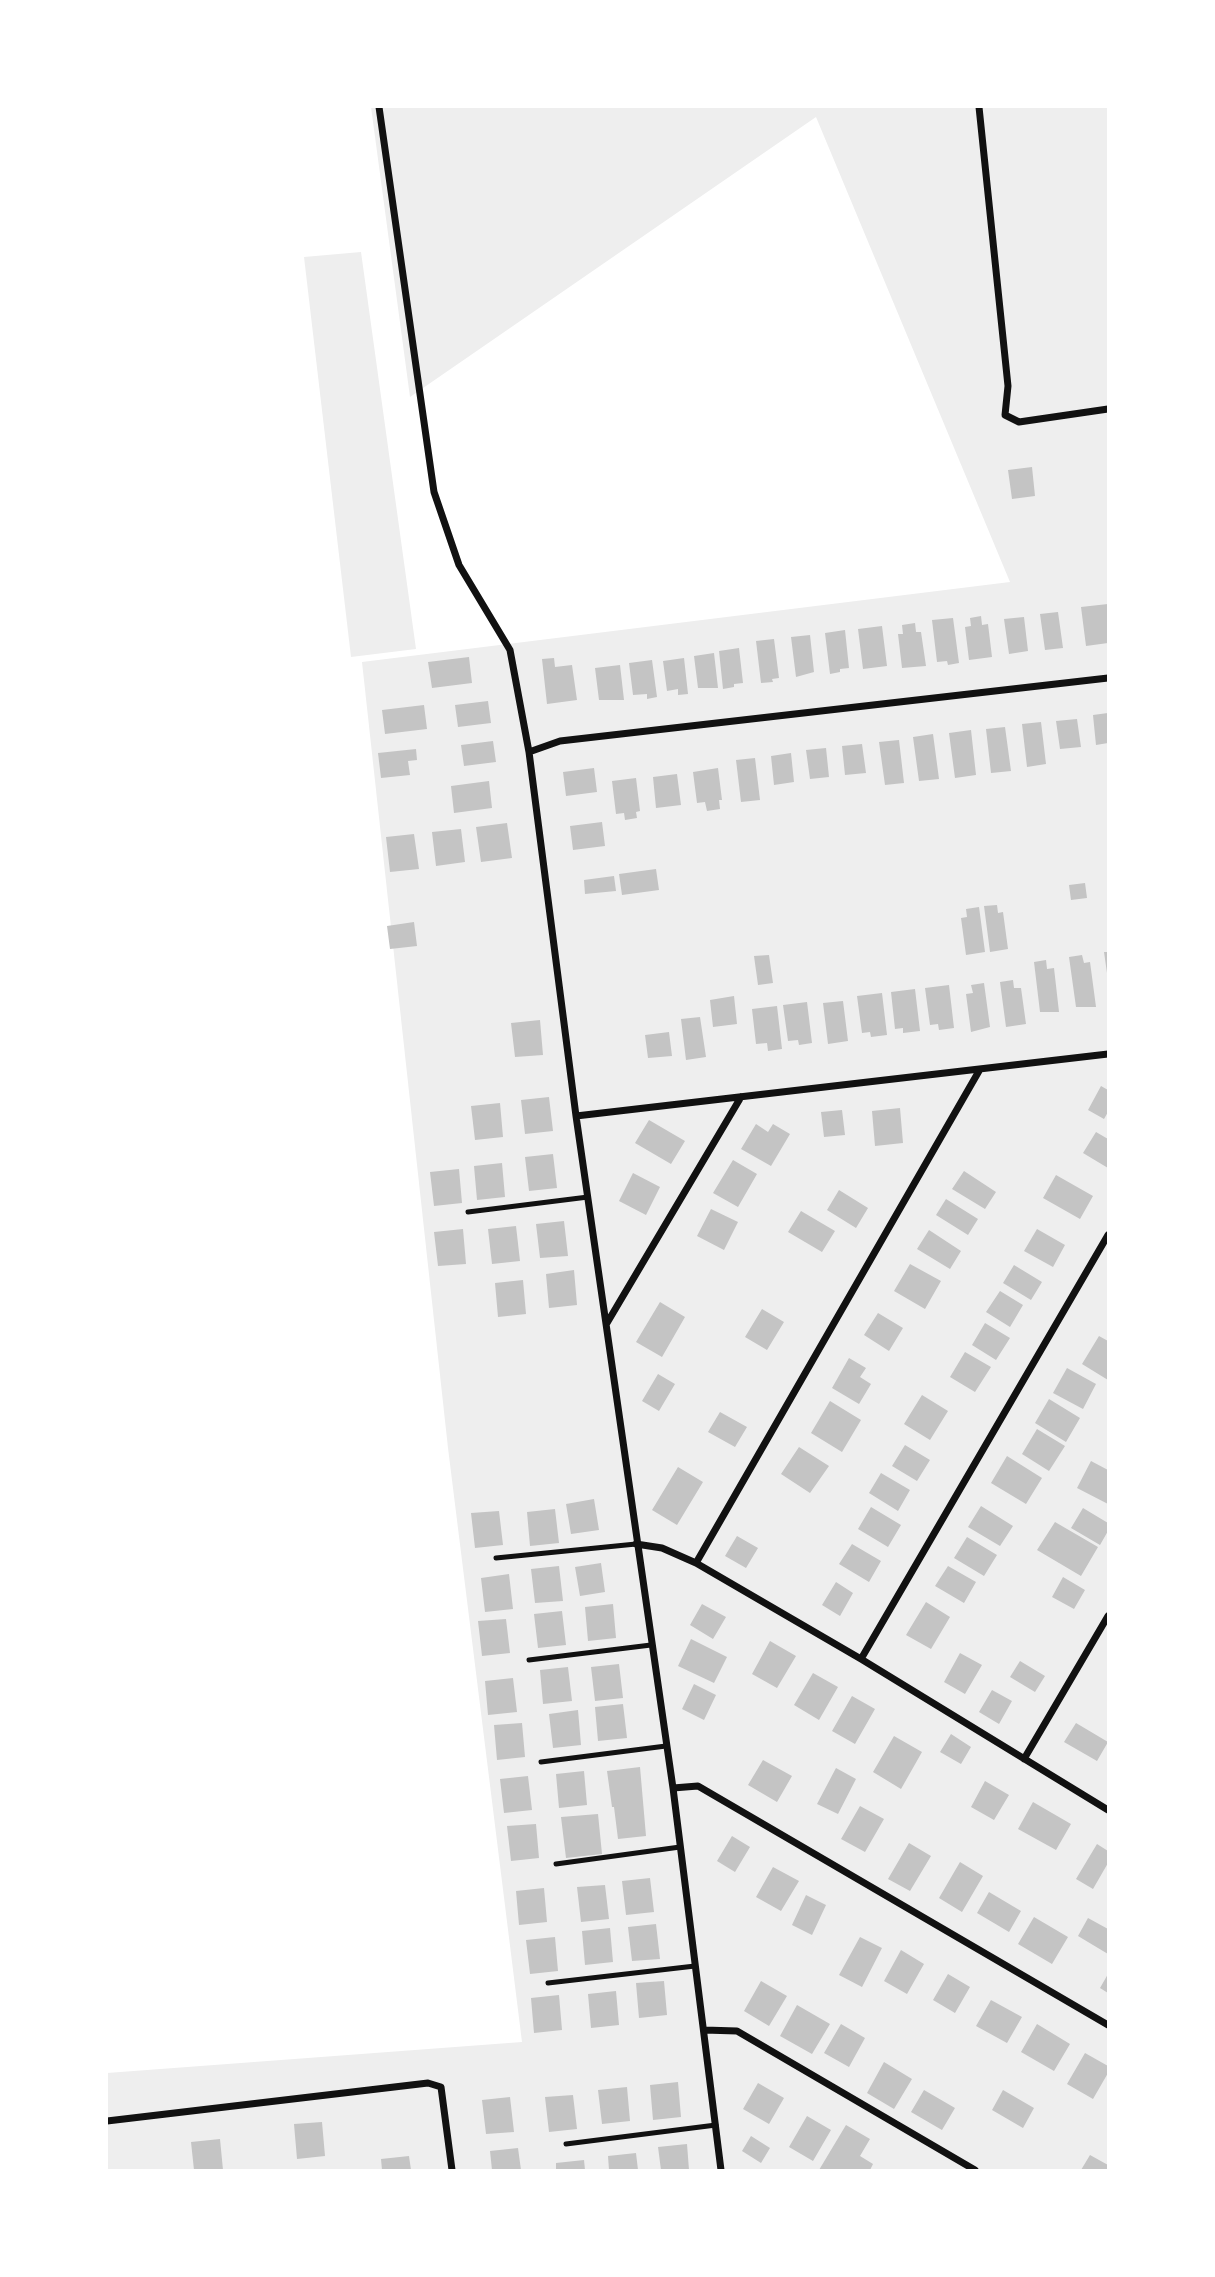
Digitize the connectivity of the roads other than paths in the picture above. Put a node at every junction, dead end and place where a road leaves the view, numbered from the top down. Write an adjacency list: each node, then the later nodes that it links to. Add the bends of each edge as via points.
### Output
1 (379, 107): 5 (street, via 434,492 459,565 510,650)
2 (979, 107): 3 (street, via 1008,386 1005,415 1019,422)
3 (1108, 409)
4 (1108, 678): 5 (street, via 560,741)
5 (529, 752): 9 (street)
6 (1108, 1055): 7 (street)
7 (979, 1071): 8 (street); 16 (street)
8 (741, 1097): 9 (street); 13 (street)
9 (576, 1116): 10 (street)
10 (588, 1197): 11 (lane); 13 (street)
11 (468, 1212)
12 (1108, 1235): 19 (street)
13 (606, 1324): 14 (street)
14 (636, 1544): 15 (lane); 16 (street, via 662,1548); 18 (street)
15 (496, 1558)
16 (696, 1563): 19 (street)
17 (1108, 1616): 22 (street)
18 (651, 1645): 20 (lane); 21 (street)
19 (862, 1659): 22 (street)
20 (529, 1660)
21 (666, 1746): 23 (lane); 24 (street)
22 (1024, 1759): 25 (street)
23 (541, 1762)
24 (673, 1787): 26 (street); 30 (street, via 698,1786)
25 (1108, 1810)
26 (680, 1847): 27 (lane); 28 (street)
27 (556, 1864)
28 (695, 1966): 29 (lane); 31 (street)
29 (548, 1983)
30 (1108, 2025)
31 (704, 2030): 33 (street); 37 (street, via 737,2031)
32 (107, 2121): 35 (street, via 428,2083 441,2087)
33 (716, 2125): 34 (lane); 36 (street)
34 (566, 2144)
35 (452, 2170)
36 (721, 2170)
37 (975, 2170)

